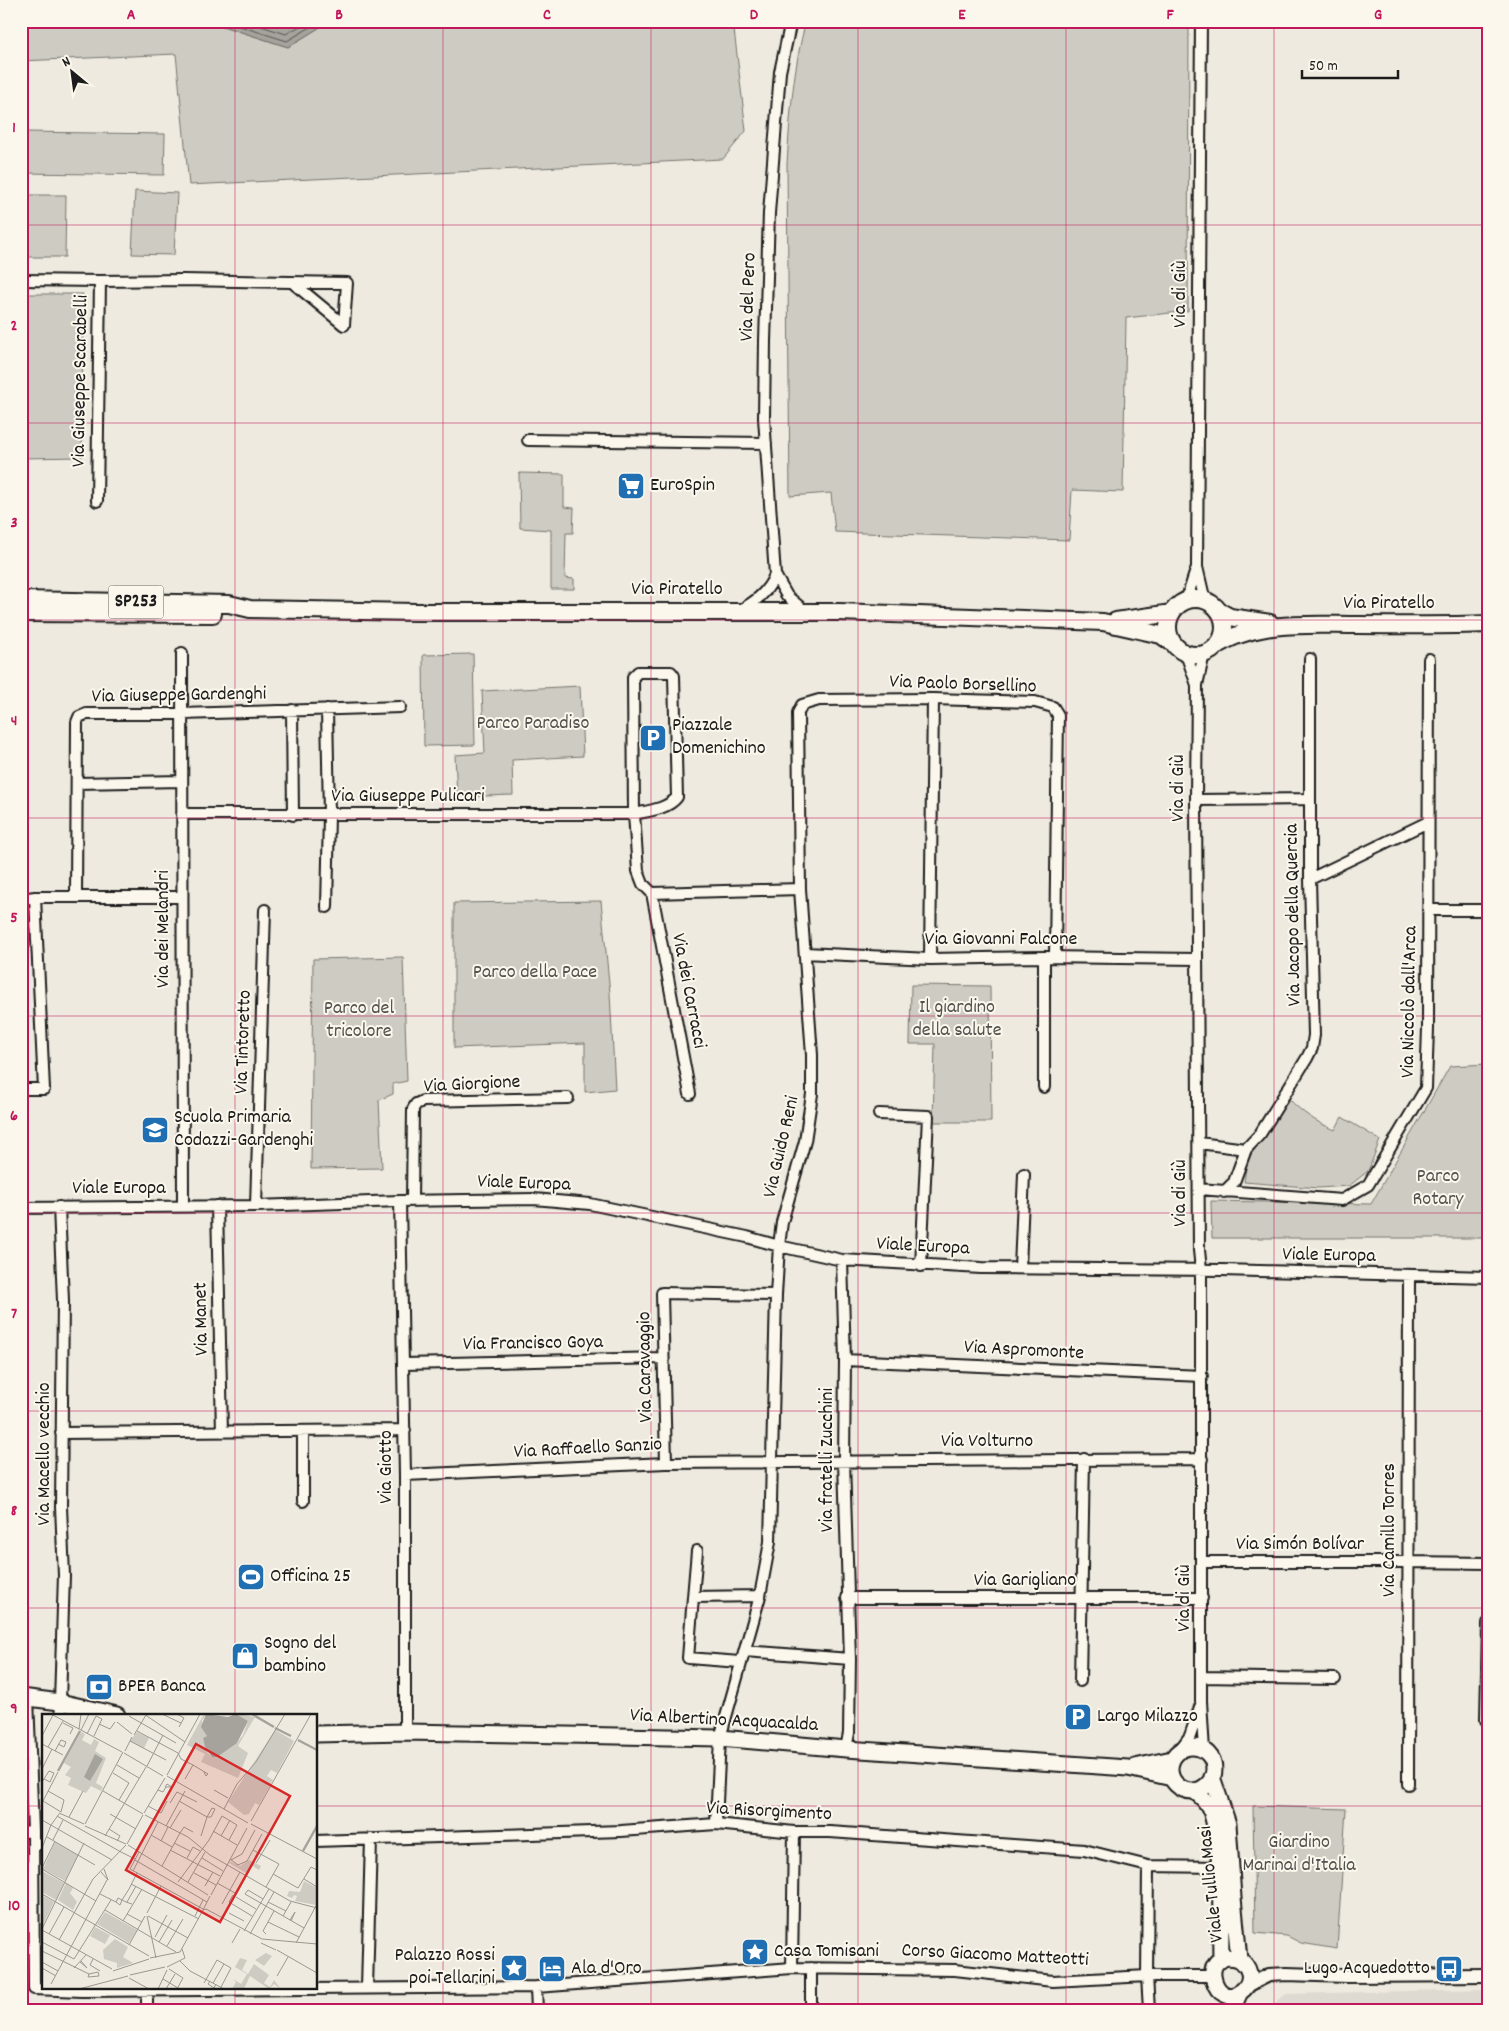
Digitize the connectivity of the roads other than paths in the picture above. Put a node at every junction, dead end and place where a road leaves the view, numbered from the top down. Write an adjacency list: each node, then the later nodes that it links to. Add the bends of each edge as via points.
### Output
1 (791, 21): 7 (street, Via del Pero, via 780,72 770,213 765,341)
2 (1201, 21): 9 (street, Via di Giù)
3 (21, 280): 4 (street, Via Giuseppe Scarabelli)
4 (100, 281): 5 (street); 8 (street, Via Giuseppe Scarabelli)
5 (292, 282): 5 (street, via 347,283 344,325 322,307)
6 (528, 440): 7 (street)
7 (766, 443): 10 (street, Via del Pero)
8 (97, 501)
9 (1197, 567): 12 (street, Via di Giù); 13 (street, Via di Giù)
10 (775, 575): 16 (street, via 763,595); 17 (street, Via del Pero, via 787,596)
11 (21, 600): 14 (main road, Via Piratello / SP253, via 230,604)
12 (1186, 601): 13 (main road); 19 (main road)
13 (1205, 601): 15 (main road, Via Piratello)
14 (250, 609): 16 (main road, Via Piratello); 18 (main road, Via Piratello / SP253, via 235,613)
15 (1219, 611): 22 (main road, Via Piratello, via 1230,617); 24 (main road, via 1224,628)
16 (736, 612): 17 (main road, Via Piratello)
17 (807, 612): 20 (main road, Via Piratello)
18 (21, 613)
19 (1172, 613): 20 (main road, Via Piratello); 23 (main road, via 1168,623)
20 (1103, 622): 23 (main road, Via Piratello, via 1161,635)
21 (1488, 624): 22 (main road, Via Piratello)
22 (1290, 626): 24 (main road, Via Piratello, via 1251,631)
23 (1171, 642): 26 (main road, Via Piratello)
24 (1219, 644): 27 (main road, Via Piratello)
25 (182, 653): 36 (street, Via dei Melandri)
26 (1186, 654): 27 (main road); 30 (street, Via di Giù)
27 (1204, 654): 30 (street, Via di Giù)
28 (1310, 659): 39 (street, Via Jacopo della Quercia)
29 (1429, 659): 45 (street, Via Niccolò dall'Arca)
30 (1197, 685): 40 (street, Via di Giù)
31 (933, 699): 32 (street, Via Paolo Borsellino, via 819,700); 59 (street, Via Paolo Borsellino, via 1035,702 1053,707 1058,715); 60 (street)
32 (802, 705): 47 (street, Via Guido Reni, via 798,713)
33 (400, 707): 34 (street, Via Giuseppe Gardenghi)
34 (327, 709): 35 (street, Via Giuseppe Gardenghi); 44 (street)
35 (292, 710): 36 (street, Via Giuseppe Gardenghi); 43 (street)
36 (182, 714): 37 (street, Via dei Melandri); 38 (street, Via Giuseppe Gardenghi, via 86,714 79,718)
37 (182, 781): 38 (street); 41 (street, Via dei Melandri)
38 (77, 783): 50 (street, Via Giuseppe Gardenghi)
39 (1310, 799): 40 (street); 46 (street, Via Jacopo della Quercia)
40 (1196, 800): 61 (street, Via di Giù)
41 (182, 814): 43 (street, Via Giuseppe Pulicari); 51 (street, Via dei Melandri)
42 (634, 814): 42 (street, via 633,677 638,672 671,672 674,676 676,797 672,803); 44 (street, Via Giuseppe Pulicari); 48 (street, Via dei Carracci, via 638,871 643,884)
43 (293, 815): 44 (street, Via Giuseppe Pulicari)
44 (329, 815): 53 (street)
45 (1428, 822): 46 (street); 55 (street, Via Niccolò dall'Arca)
46 (1310, 879): 68 (street, Via Jacopo della Quercia, via 1312,1048 1260,1134)
47 (800, 890): 48 (street); 57 (street, Via Guido Reni)
48 (652, 893): 64 (street, Via dei Carracci)
49 (35, 897): 50 (street); 52 (street); 63 (street, via 44,1089)
50 (76, 897): 51 (street)
51 (181, 897): 74 (street, Via dei Melandri)
52 (21, 899)
53 (327, 907)
54 (265, 910): 76 (street, Via Tintoretto)
55 (1428, 910): 56 (street); 71 (street, Via Niccolò dall'Arca, via 1426,1088 1368,1185 1342,1200)
56 (1488, 910)
57 (805, 953): 60 (street, Via Giovanni Falcone); 79 (street, Via Guido Reni, via 812,1094 805,1141 782,1222)
58 (1044, 957): 59 (street, Via Giovanni Falcone); 60 (street, Via Giovanni Falcone); 62 (street)
59 (1055, 957): 61 (street, Via Giovanni Falcone)
60 (930, 959)
61 (1197, 959): 67 (street, Via di Giù)
62 (1044, 1087)
63 (21, 1089)
64 (690, 1094)
65 (568, 1098): 73 (street, Via Giorgione, via 423,1101 416,1104 413,1109)
66 (879, 1114): 81 (street, via 928,1116)
67 (1199, 1143): 68 (street); 70 (street, Via di Giù)
68 (1246, 1149): 71 (street, Via Jacopo della Quercia, via 1234,1182)
69 (1024, 1174): 82 (street)
70 (1199, 1189): 71 (street, Via Niccolò dall'Arca); 83 (street, Via di Giù)
71 (1224, 1192)
72 (400, 1201): 73 (street, Viale Europa); 76 (street, Viale Europa); 89 (street, Via Giotto)
73 (412, 1201): 79 (street, Viale Europa, via 534,1199 590,1204 747,1236)
74 (183, 1206): 75 (street, Viale Europa); 77 (street, Viale Europa)
75 (217, 1206): 76 (street, Viale Europa); 93 (street, Via Manet)
76 (256, 1206)
77 (59, 1207): 78 (street, Viale Europa); 94 (street, Via Macello vecchio)
78 (21, 1208)
79 (779, 1246): 80 (street, Viale Europa); 86 (street, Via Guido Reni)
80 (842, 1260): 81 (street, Viale Europa); 88 (street, Via fratelli Zucchini)
81 (921, 1266): 82 (street, Viale Europa)
82 (1020, 1268): 83 (street, Viale Europa)
83 (1201, 1270): 84 (street, Viale Europa); 90 (street, Via di Giù)
84 (1409, 1275): 85 (street, Viale Europa); 104 (street, Via Camillo Torres)
85 (1488, 1276)
86 (776, 1295): 87 (street, Via Caravaggio, via 662,1293); 98 (street, Via Guido Reni)
87 (663, 1358): 89 (street, Via Francisco Goya); 99 (street, Via Caravaggio)
88 (845, 1360): 90 (street, Via Aspromonte); 97 (street, Via fratelli Zucchini)
89 (404, 1364): 91 (street, Via Giotto)
90 (1202, 1376): 96 (street, Via di Giù)
91 (405, 1430): 92 (street); 100 (street, Via Giotto)
92 (303, 1431): 93 (street); 101 (street)
93 (222, 1432): 94 (street)
94 (62, 1433): 120 (street, Via Macello vecchio, via 64,1575)
95 (1084, 1459): 96 (street, Via Volturno); 97 (street, Via Volturno); 110 (street)
96 (1202, 1460): 103 (street, Via di Giù)
97 (844, 1461): 98 (street, Via Volturno); 108 (street, Via fratelli Zucchini)
98 (772, 1462): 99 (street, Via Raffaello Sanzio); 106 (street, Via Guido Reni, via 770,1542)
99 (666, 1463): 100 (street, Via Raffaello Sanzio)
100 (405, 1475): 123 (street, Via Giotto)
101 (303, 1501)
102 (697, 1551): 107 (street)
103 (1202, 1562): 104 (street, Via Simón Bolívar); 109 (street, Via di Giù)
104 (1408, 1562): 105 (street, Via Simón Bolívar); 132 (street, Via Camillo Torres)
105 (1488, 1563)
106 (760, 1596): 107 (street); 112 (street, Via Guido Reni)
107 (692, 1597): 114 (street, via 688,1658)
108 (847, 1598): 110 (street, Via Garigliano); 113 (street, Via fratelli Zucchini)
109 (1202, 1598): 110 (street, Via Garigliano); 115 (street, Via di Giù)
110 (1081, 1599): 117 (street)
111 (1488, 1623): 122 (street)
112 (745, 1651): 113 (street); 114 (street, Via Guido Reni)
113 (850, 1659): 126 (street, Via fratelli Zucchini)
114 (740, 1662): 125 (street, Via Guido Reni)
115 (1202, 1677): 116 (street); 119 (street, Via di Giù)
116 (1335, 1678)
117 (1080, 1680)
118 (25, 1697): 120 (main road); 135 (street)
119 (1202, 1701): 127 (street, Via di Giù); 128 (street, Via di Giù, via 1190,1736)
120 (61, 1708): 121 (main road)
121 (109, 1714)
122 (1488, 1720)
123 (405, 1732): 124 (main road, Via Albertino Acquacalda); 125 (main road, Via Albertino Acquacalda)
124 (318, 1734)
125 (720, 1738): 126 (main road, Via Albertino Acquacalda); 134 (street, Via Guido Reni)
126 (846, 1749): 129 (main road, Via Albertino Acquacalda)
127 (1204, 1751): 128 (main road, via 1192,1748); 130 (main road, Viale Tullio Masi, via 1212,1762)
128 (1176, 1755): 129 (main road, Via Albertino Acquacalda); 131 (main road, via 1170,1765)
129 (1128, 1768): 131 (main road, Via Albertino Acquacalda)
130 (1212, 1776): 133 (main road, via 1205,1786); 144 (main road, Viale Tullio Masi, via 1228,1824 1233,1898)
131 (1172, 1778): 133 (main road, Viale Tullio Masi, via 1181,1788)
132 (1408, 1784)
133 (1194, 1791): 142 (main road, Viale Tullio Masi, via 1211,1809)
134 (716, 1824): 137 (street, Via Risorgimento); 138 (street, Via Risorgimento, via 621,1831)
135 (33, 1831): 136 (street); 140 (street)
136 (21, 1832)
137 (794, 1832): 141 (street, Via Risorgimento, via 1084,1850); 145 (street)
138 (371, 1839): 139 (street, Via Risorgimento); 151 (street)
139 (318, 1841)
140 (38, 1844): 153 (street, via 34,1989)
141 (1148, 1866): 142 (street, Via Risorgimento); 149 (street)
142 (1219, 1867): 143 (main road, Viale Tullio Masi)
143 (1221, 1960): 144 (main road, Viale Tullio Masi, via 1227,1958); 150 (main road, Viale Tullio Masi)
144 (1243, 1962): 147 (street); 154 (main road, Viale Tullio Masi, via 1250,1976)
145 (792, 1968): 146 (street, Corso Giacomo Matteotti); 152 (street, Corso Giacomo Matteotti)
146 (811, 1968): 149 (street, Corso Giacomo Matteotti, via 955,1970 1053,1981); 159 (street)
147 (1269, 1975): 148 (street); 154 (street)
148 (1488, 1975)
149 (1147, 1976): 150 (street, Corso Giacomo Matteotti); 160 (street)
150 (1212, 1976): 156 (main road)
151 (367, 1988): 152 (street, Corso Giacomo Matteotti); 155 (street, Corso Giacomo Matteotti)
152 (536, 1988): 158 (street)
153 (82, 1989): 155 (street, Corso Giacomo Matteotti)
154 (1244, 1989): 156 (main road, via 1230,1994); 162 (main road, Viale Tullio Masi)
155 (147, 1990): 157 (street)
156 (1220, 1991): 161 (main road)
157 (147, 2010)
158 (537, 2010)
159 (811, 2010)
160 (1149, 2010)
161 (1224, 2010)
162 (1232, 2010)

